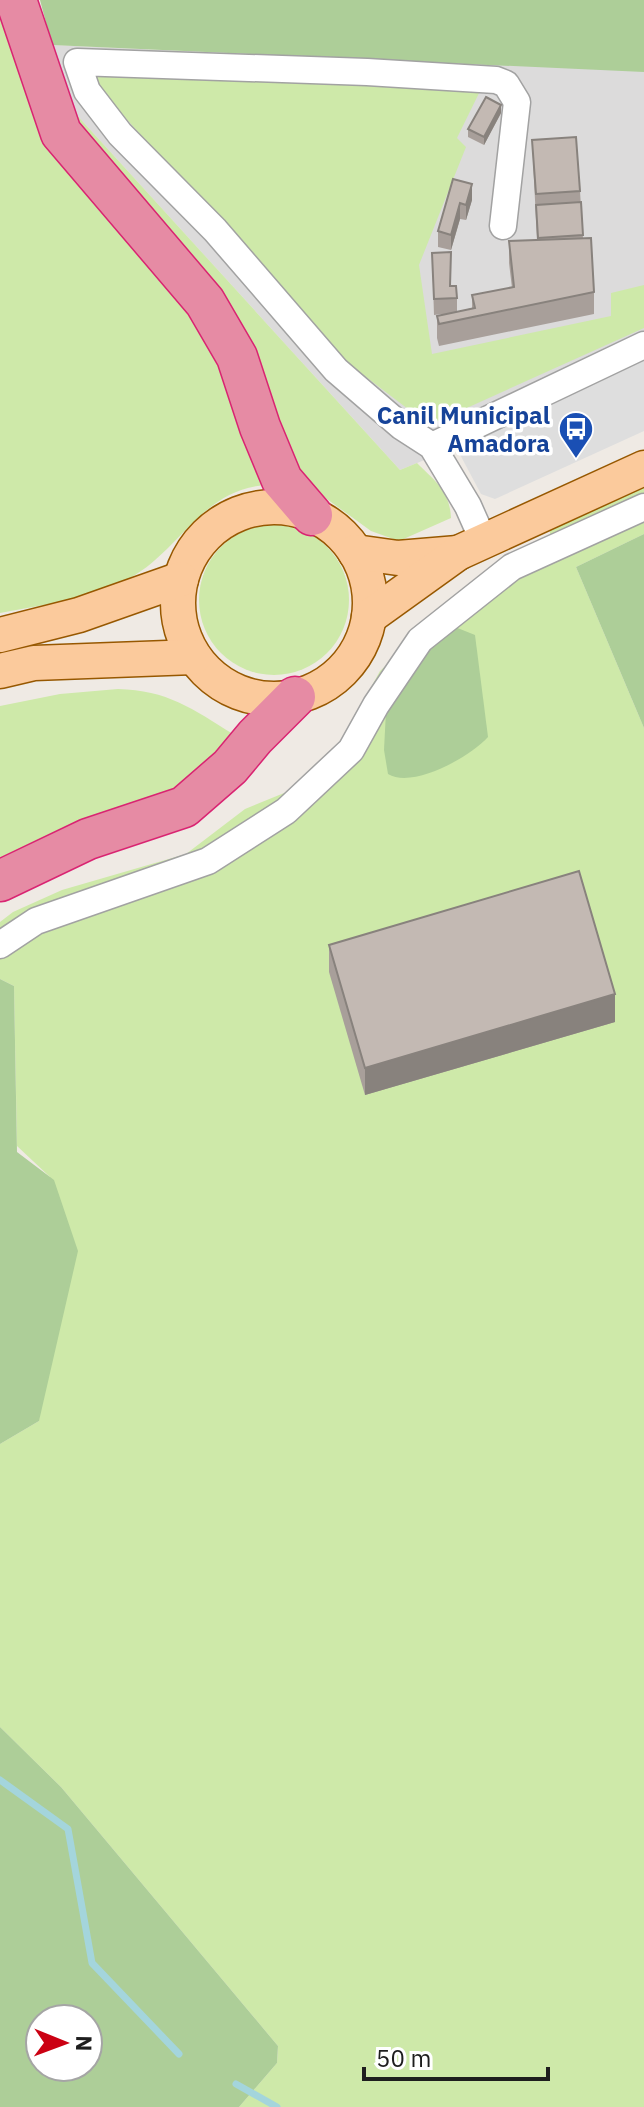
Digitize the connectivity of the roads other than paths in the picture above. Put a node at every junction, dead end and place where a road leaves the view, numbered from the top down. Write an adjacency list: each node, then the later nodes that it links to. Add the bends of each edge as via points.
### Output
1 (16, 0): 7 (highway, via 61,133 205,302 237,357 282,480)
2 (503, 226): 4 (street, via 517,102 506,84 496,80 77,62 87,91 120,134 215,230 336,370)
3 (644, 345): 4 (street)
4 (432, 446): 8 (street, via 468,506)
5 (644, 468): 8 (main road)
6 (644, 507): 17 (street, via 512,567 420,640 351,750 286,811 208,861 36,921)
7 (312, 515): 9 (main road, via 336,530); 10 (main road, via 285,507 232,516 191,553)
8 (471, 548): 9 (main road, via 398,558); 11 (main road)
9 (355, 552): 11 (main road, via 368,583)
10 (181, 579): 12 (main road, via 79,615); 13 (main road, via 182,632)
11 (369, 617): 15 (main road, via 344,668 316,690)
12 (0, 635)
13 (194, 657): 14 (main road, via 34,663); 15 (main road, via 221,684 256,698)
14 (0, 671)
15 (295, 697): 16 (highway, via 184,807 88,839)
16 (0, 881)
17 (0, 945)

